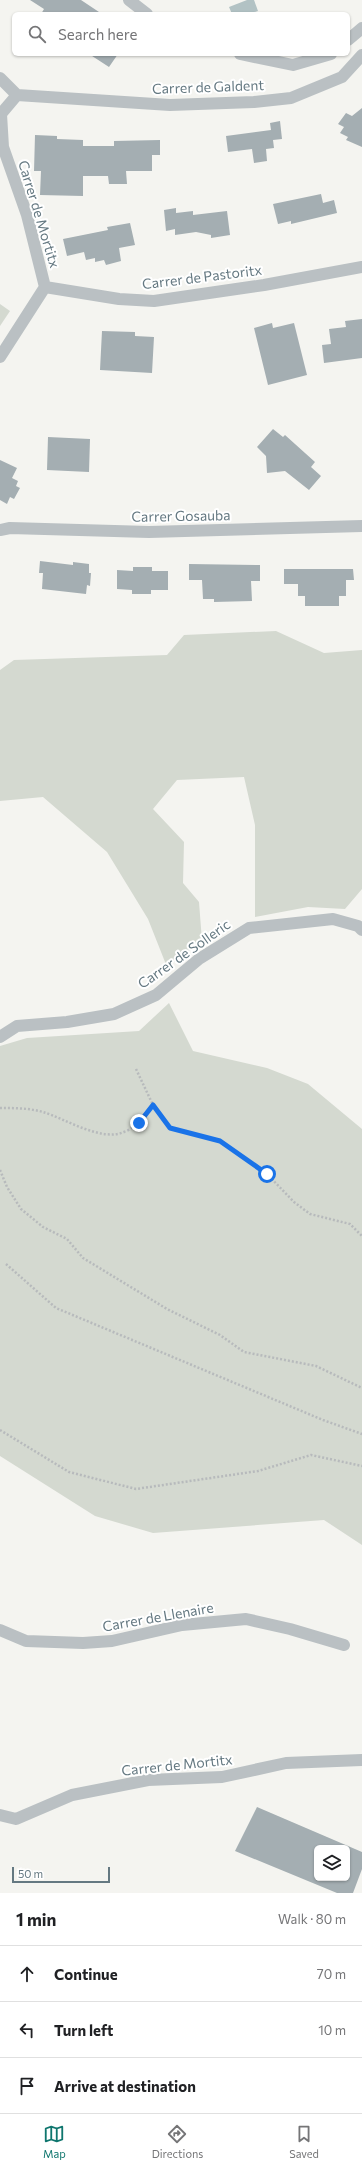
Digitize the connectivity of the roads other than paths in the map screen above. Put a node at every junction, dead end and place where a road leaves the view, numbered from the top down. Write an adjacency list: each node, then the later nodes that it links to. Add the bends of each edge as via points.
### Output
1 (129, 0): 2 (street)
2 (144, 12)
3 (362, 28): 4 (street)
4 (350, 38)
5 (250, 56): 6 (street, via 293,65)
6 (324, 56)
7 (362, 56): 9 (street, Carrer de Galdent, via 342,77 291,98 276,100 170,106)
8 (0, 78): 9 (street)
9 (17, 95): 11 (street, Carrer de Mortitx, via 1,114 3,147 27,215)
10 (362, 267): 11 (street, Carrer de Pastoritx, via 154,301 118,299)
11 (45, 287): 12 (street, Carrer de Mortitx)
12 (0, 357)
13 (362, 526): 14 (street, Carrer Gosauba, via 149,532 10,528)
14 (0, 530)
15 (362, 930): 16 (street, Carrer de Solleric, via 358,926 333,919 249,928 199,959 156,995 114,1014 67,1022 17,1026)
16 (0, 1037)
17 (0, 1630): 18 (street, Carrer de Llenaire, via 26,1641 83,1644 112,1641 182,1625 246,1619)
18 (344, 1645)
19 (362, 1760): 20 (street, Carrer de Mortitx, via 286,1764 222,1777 148,1780 72,1796 16,1819)
20 (0, 1815)

